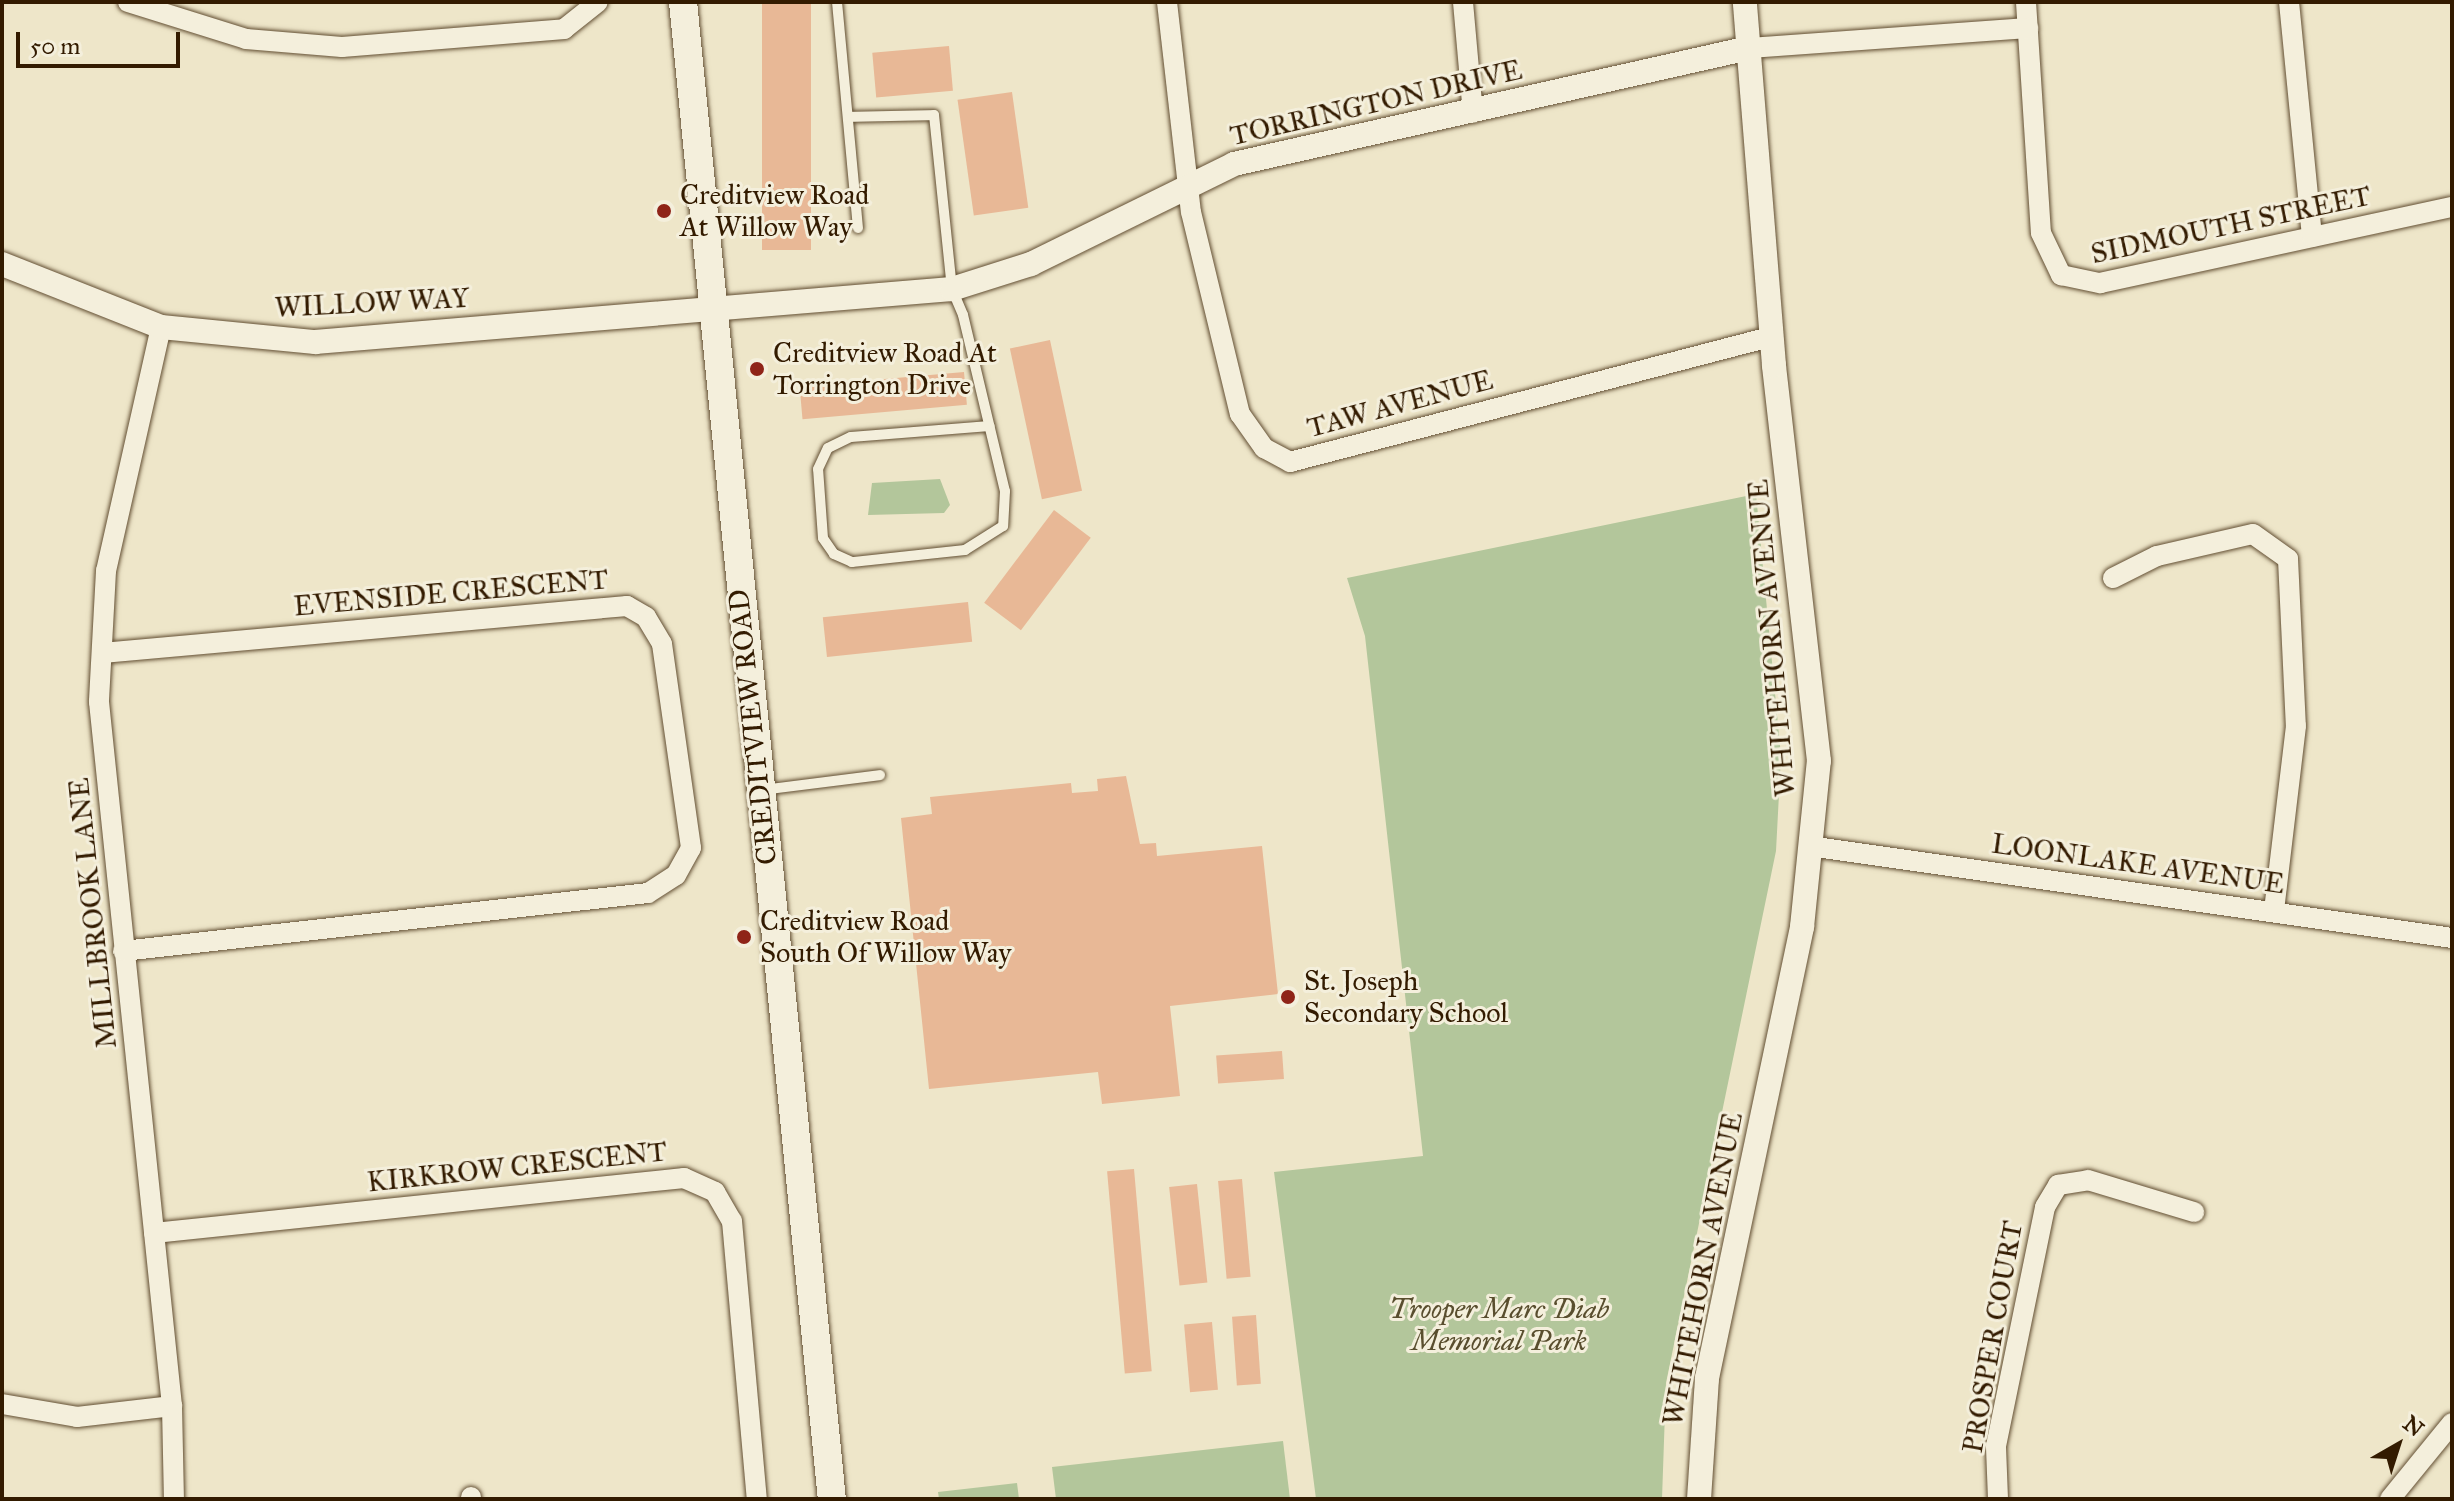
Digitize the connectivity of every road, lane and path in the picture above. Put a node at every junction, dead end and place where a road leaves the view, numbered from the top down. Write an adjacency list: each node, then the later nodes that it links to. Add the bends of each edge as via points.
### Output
1 (128, 2): 10 (street)
2 (598, 2): 10 (street, via 564,29 382,46 246,39)
3 (683, 2): 21 (main road, CREDITVIEW ROAD)
4 (837, 2): 14 (lane)
5 (1167, 2): 15 (street, TAW AVENUE)
6 (1463, 2): 13 (street)
7 (1745, 2): 12 (street, WHITEHORN AVENUE)
8 (2026, 2): 11 (street, SIDMOUTH STREET)
9 (2289, 2): 18 (street)
10 (168, 9)
11 (2028, 28): 12 (street, TORRINGTON DRIVE); 18 (street, SIDMOUTH STREET, via 2041,233 2061,275 2100,283)
12 (1749, 48): 13 (street, TORRINGTON DRIVE); 23 (street, WHITEHORN AVENUE)
13 (1473, 113): 15 (street, TORRINGTON DRIVE, via 1234,164)
14 (848, 117): 17 (lane); 20 (lane, via 934,115)
15 (1187, 187): 20 (street, TORRINGTON DRIVE, via 1031,264); 23 (street, TAW AVENUE, via 1240,414 1264,448 1290,462)
16 (2452, 207): 18 (street, SIDMOUTH STREET)
17 (858, 228)
18 (2312, 237)
19 (2, 264): 22 (street, WILLOW WAY)
20 (952, 289): 21 (street, TORRINGTON DRIVE); 24 (lane)
21 (710, 306): 22 (street, WILLOW WAY, via 315,342); 28 (main road, CREDITVIEW ROAD)
22 (161, 327): 26 (street, MILLBROOK LANE, via 106,571)
23 (1772, 336): 29 (street, WHITEHORN AVENUE, via 1819,761)
24 (990, 426): 24 (lane, via 1005,491 1003,526 989,541 852,562 834,554 823,538 817,463 828,448 851,437)
25 (2113, 578): 30 (street, via 2157,556 2253,534 2288,559 2296,726)
26 (102, 653): 32 (street, MILLBROOK LANE, via 99,702); 32 (street, EVENSIDE CRESCENT, via 627,606 646,617 662,644 691,848 676,875 648,893)
27 (880, 775): 28 (lane)
28 (760, 790): 40 (main road, CREDITVIEW ROAD)
29 (1816, 847): 30 (street, LOONLAKE AVENUE); 41 (street, WHITEHORN AVENUE, via 1707,1378)
30 (2274, 911): 31 (street, LOONLAKE AVENUE)
31 (2452, 938)
32 (123, 951): 34 (street, MILLBROOK LANE)
33 (2194, 1212): 42 (street, PROSPER COURT, via 2088,1180 2058,1185 2045,1207 1996,1446)
34 (154, 1233): 36 (street, MILLBROOK LANE); 39 (street, KIRKROW CRESCENT, via 684,1178 715,1192 732,1221)
35 (2, 1404): 36 (street, via 77,1417)
36 (172, 1406): 38 (street, MILLBROOK LANE)
37 (2452, 1423): 43 (street)
38 (174, 1499)
39 (757, 1499)
40 (832, 1499)
41 (1699, 1499)
42 (1998, 1499)
43 (2390, 1499)

